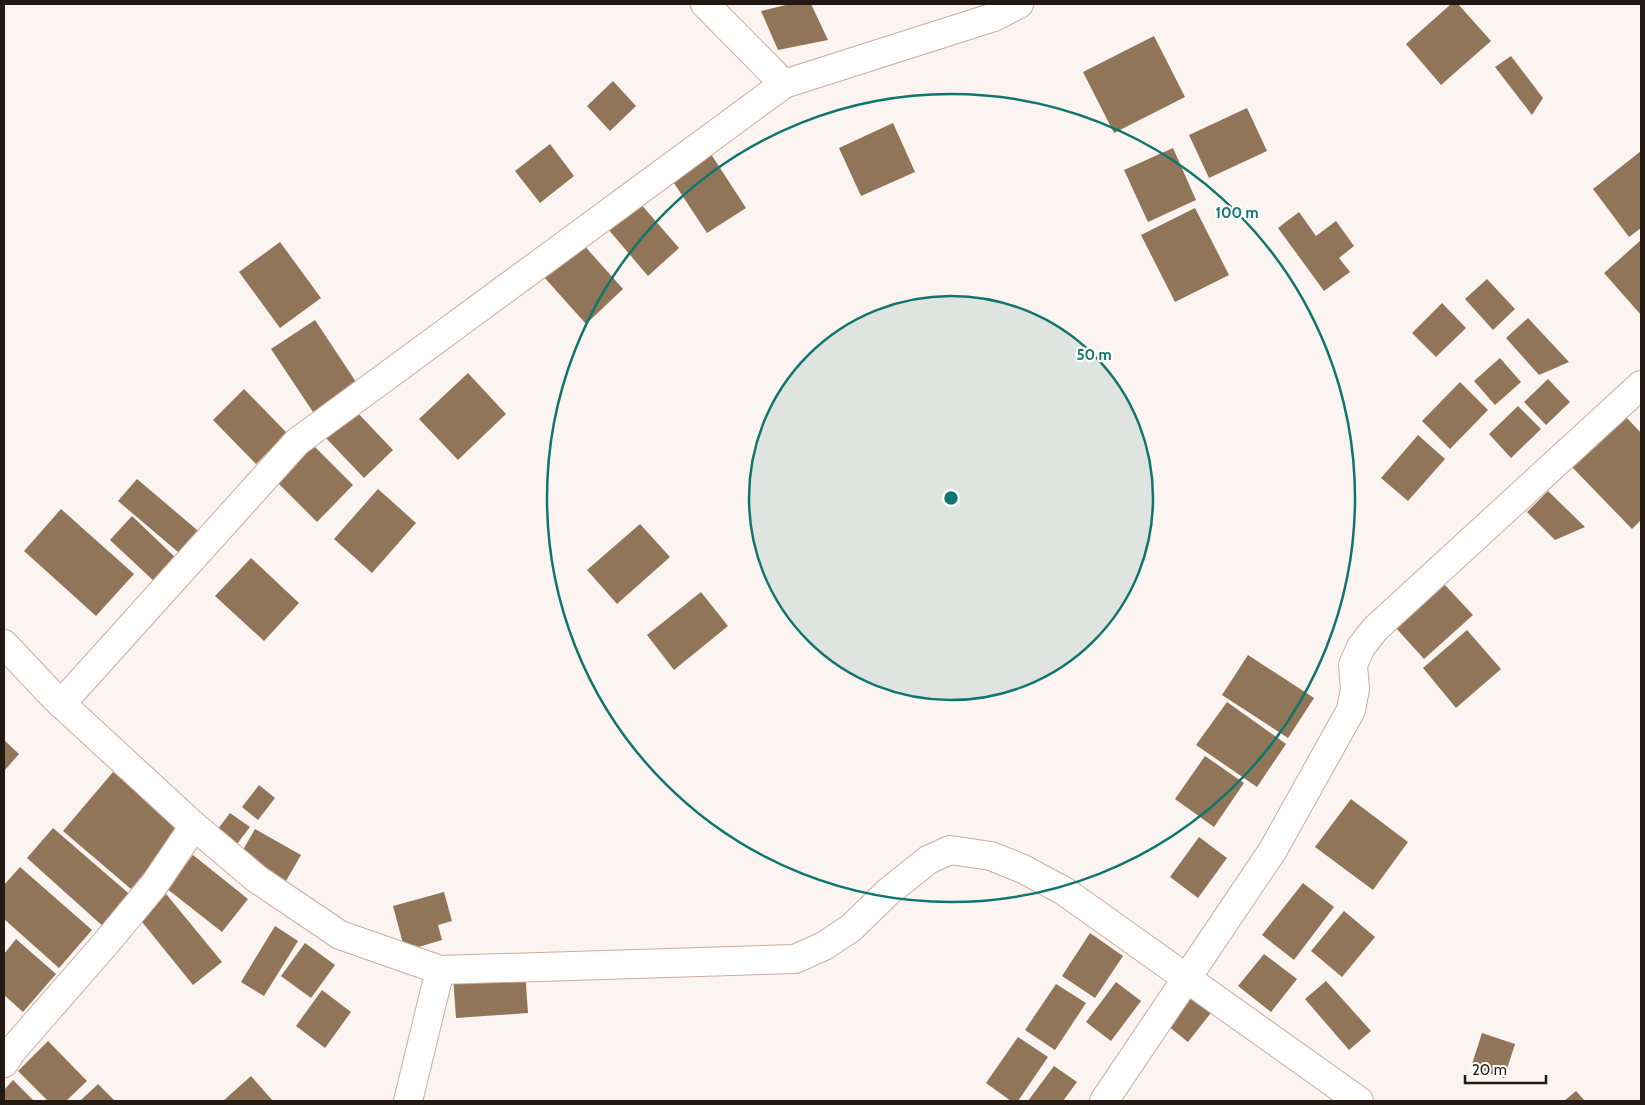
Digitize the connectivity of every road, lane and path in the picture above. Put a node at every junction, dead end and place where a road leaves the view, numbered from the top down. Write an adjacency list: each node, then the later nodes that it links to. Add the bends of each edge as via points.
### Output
1 (705, 4): 3 (street)
2 (1019, 4): 3 (street, via 994,17)
3 (784, 84): 6 (street, via 297,442)
4 (1641, 385): 9 (street, via 1375,629 1361,647 1353,666 1355,689 1350,710 1273,850)
5 (4, 644): 6 (street)
6 (61, 704): 7 (street)
7 (194, 826): 8 (street, via 257,880 340,935); 10 (street, via 154,885)
8 (440, 970): 9 (street, via 795,960 851,928 928,860 950,850 991,856 1064,891); 11 (street)
9 (1187, 978): 12 (street); 13 (street)
10 (4, 1063)
11 (408, 1101)
12 (1104, 1101)
13 (1359, 1101)

